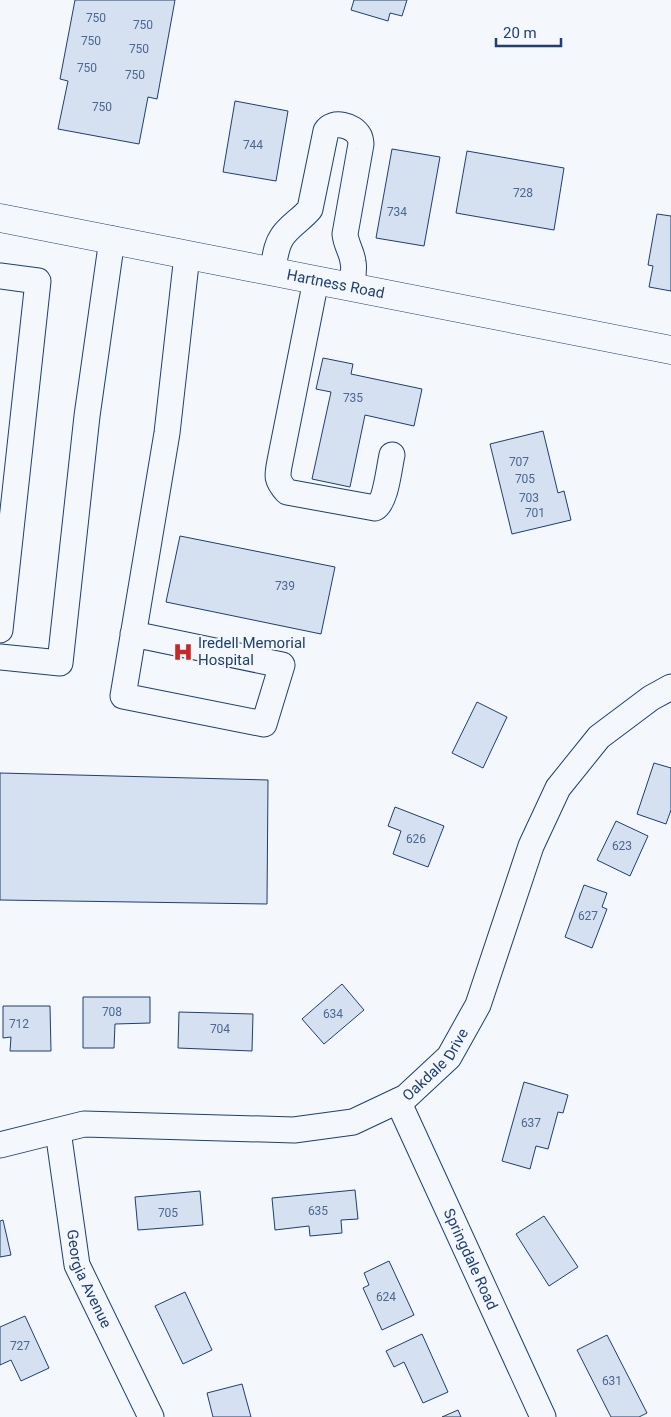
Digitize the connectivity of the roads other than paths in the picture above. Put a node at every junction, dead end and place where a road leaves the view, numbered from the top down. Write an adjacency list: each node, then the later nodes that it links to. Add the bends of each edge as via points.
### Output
1 (0, 218): 2 (street); 3 (main road, Hartness Road)
2 (0, 224)
3 (112, 239): 4 (main road, Hartness Road); 14 (street, via 87,416 60,663)
4 (187, 255): 5 (main road, Hartness Road); 13 (street, via 166,433)
5 (272, 272): 7 (main road, Hartness Road); 8 (street, via 282,236 310,209 326,130 334,124 355,131 361,144 345,234 353,259)
6 (0, 276): 11 (street, via 38,281)
7 (316, 280): 8 (main road, Hartness Road); 10 (street, via 277,476 279,482 287,492 375,508 383,498)
8 (351, 287): 9 (main road, Hartness Road)
9 (671, 350)
10 (392, 455)
11 (5, 535): 12 (street)
12 (0, 630)
13 (133, 634): 13 (street, via 282,665 264,724 123,696)
14 (0, 657)
15 (671, 687): 16 (street, Oakdale Drive, via 600,738 558,788 530,846 478,1005 449,1057)
16 (398, 1101): 17 (street, Oakdale Drive, via 352,1122 294,1130 84,1124); 20 (street, Springdale Road)
17 (58, 1131): 18 (street, Oakdale Drive); 19 (street, Georgia Avenue, via 77,1265)
18 (0, 1145)
19 (151, 1417)
20 (543, 1417)

